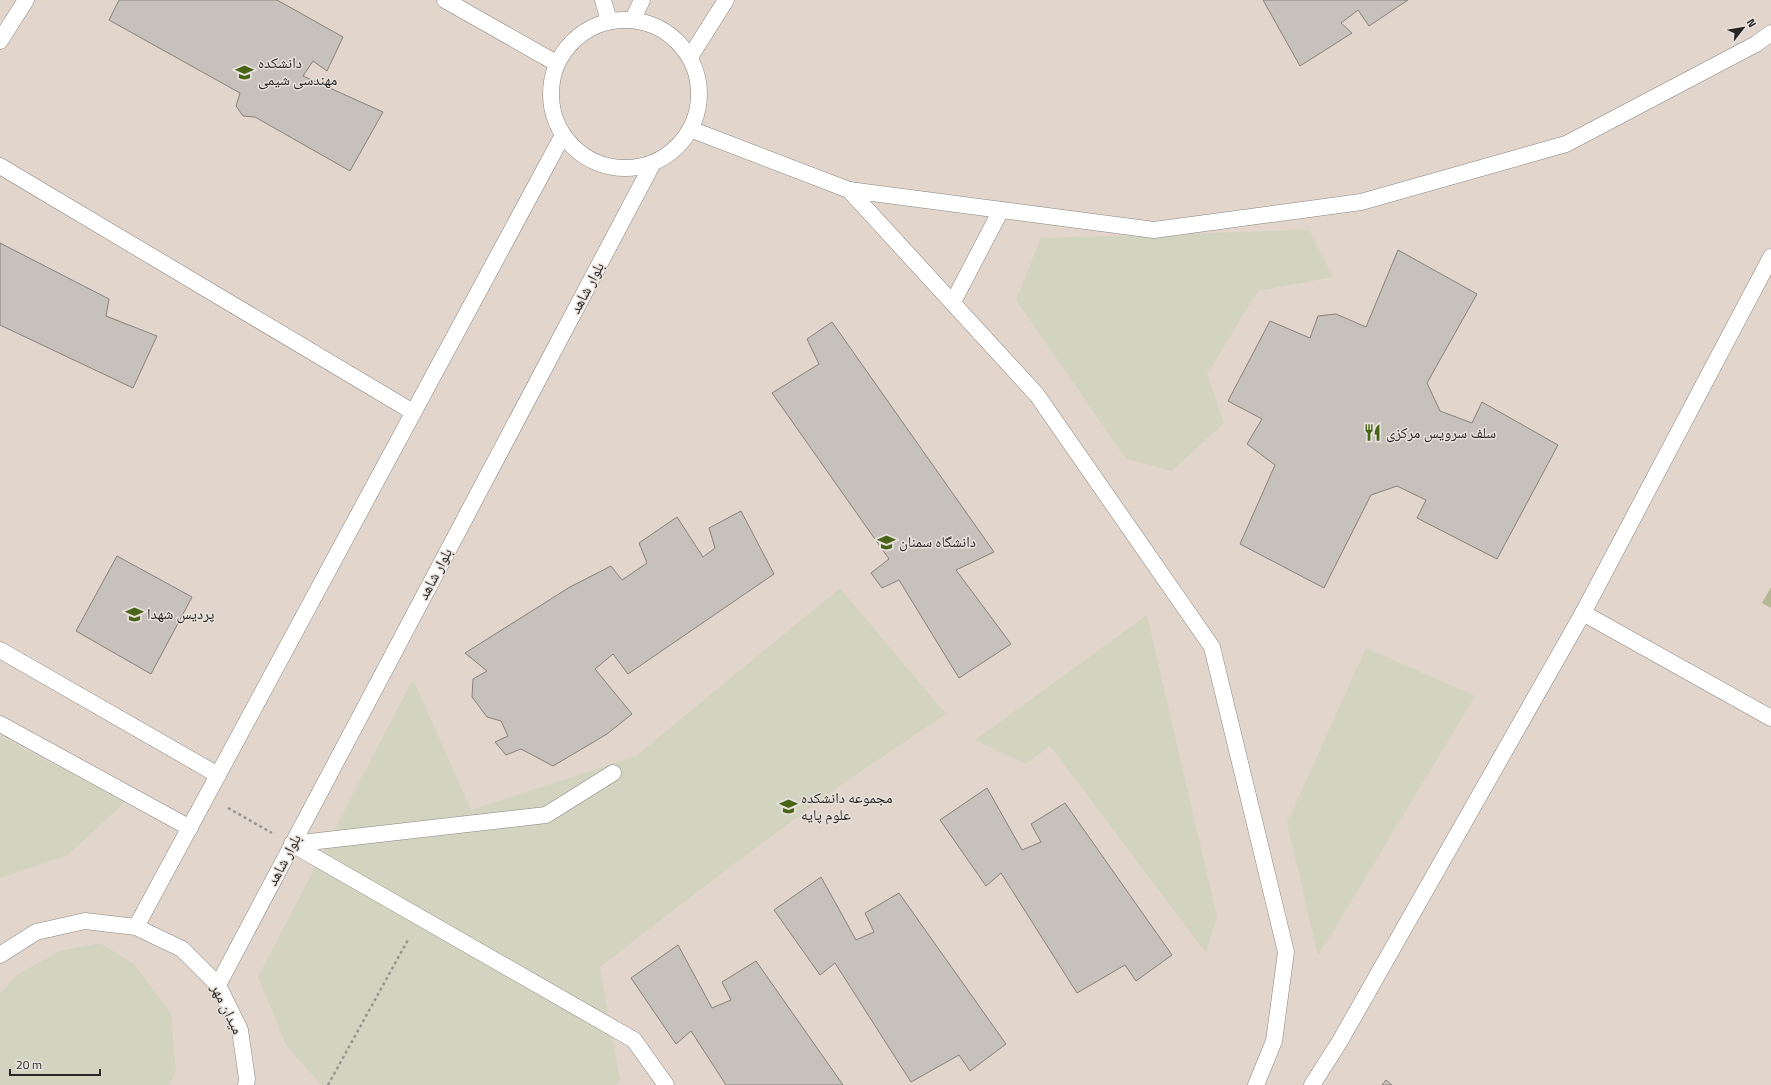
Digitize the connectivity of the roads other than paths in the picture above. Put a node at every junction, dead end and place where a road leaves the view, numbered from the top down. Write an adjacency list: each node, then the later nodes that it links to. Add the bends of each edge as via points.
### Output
1 (26, 0): 9 (lane)
2 (445, 0): 11 (lane)
3 (603, 0): 7 (lane)
4 (642, 0): 6 (lane)
5 (726, 0): 10 (lane)
6 (633, 19): 7 (lane); 10 (lane, via 656,26 675,39)
7 (609, 21): 11 (lane, via 588,29 570,44)
8 (1771, 33): 17 (lane, via 1756,44 1566,144 1361,202 1154,230)
9 (0, 41)
10 (690, 57): 12 (lane, via 698,80 698,105)
11 (556, 63): 13 (lane, via 550,86 552,112)
12 (690, 129): 14 (lane, via 674,149); 16 (lane)
13 (563, 135): 14 (lane, via 580,154 603,165 628,168); 20 (lane)
14 (653, 163): 28 (lane, بلوار شاهد)
15 (0, 166): 20 (lane)
16 (850, 190): 17 (lane); 19 (lane)
17 (1001, 210): 19 (lane)
18 (1771, 257): 21 (lane)
19 (953, 302): 34 (lane, via 1037,395 1212,647 1286,952 1274,1041)
20 (414, 412): 26 (lane)
21 (1583, 613): 23 (lane); 35 (lane, via 1340,1041)
22 (0, 650): 26 (lane)
23 (1771, 718)
24 (0, 724): 27 (lane)
25 (613, 773): 28 (lane, via 546,815)
26 (218, 775): 27 (lane)
27 (190, 828): 29 (lane)
28 (292, 844): 31 (lane, بلوار شاهد); 33 (lane, via 634,1040)
29 (136, 927): 30 (lane, میدان مهر, via 85,921 36,932); 31 (lane, میدان مهر, via 182,949)
30 (0, 955)
31 (218, 985): 32 (lane, میدان مهر, via 240,1030)
32 (248, 1083)
33 (666, 1085)
34 (1256, 1085)
35 (1312, 1085)

